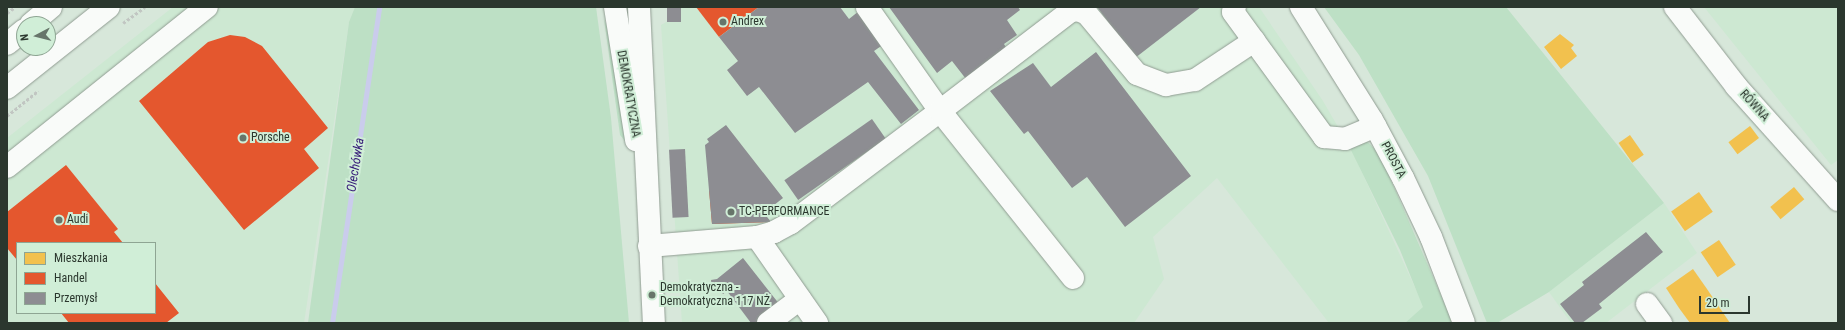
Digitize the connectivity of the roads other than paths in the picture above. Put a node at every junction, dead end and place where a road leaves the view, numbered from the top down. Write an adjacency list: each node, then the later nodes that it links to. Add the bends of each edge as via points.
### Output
1 (51, 7): 10 (street)
2 (109, 7): 14 (street)
3 (207, 7): 17 (street)
4 (615, 7): 18 (street, DEMOKRATYCZNA)
5 (638, 7): 18 (street, DEMOKRATYCZNA, via 647,134)
6 (867, 7): 15 (street)
7 (1235, 7): 12 (street, via 1233,12)
8 (1301, 7): 16 (street, PROSTA)
9 (1675, 7): 19 (street, RÓWNA, via 1736,86)
10 (40, 16)
11 (16, 37): 13 (street)
12 (1254, 41): 15 (street, via 1195,80 1166,85 1137,74 1087,14 1071,11); 16 (street, via 1324,137 1345,139)
13 (7, 44)
14 (7, 88)
15 (940, 110): 20 (street, via 791,223); 22 (street)
16 (1375, 126): 28 (street, PROSTA, via 1431,237)
17 (7, 167)
18 (645, 180): 21 (street, DEMOKRATYCZNA)
19 (1838, 200)
20 (757, 237): 21 (street); 23 (street)
21 (649, 246): 25 (street, DEMOKRATYCZNA)
22 (1072, 278)
23 (800, 299): 26 (street); 27 (street)
24 (1647, 304): 29 (street)
25 (654, 323)
26 (768, 323)
27 (817, 323)
28 (1464, 323)
29 (1661, 323)

